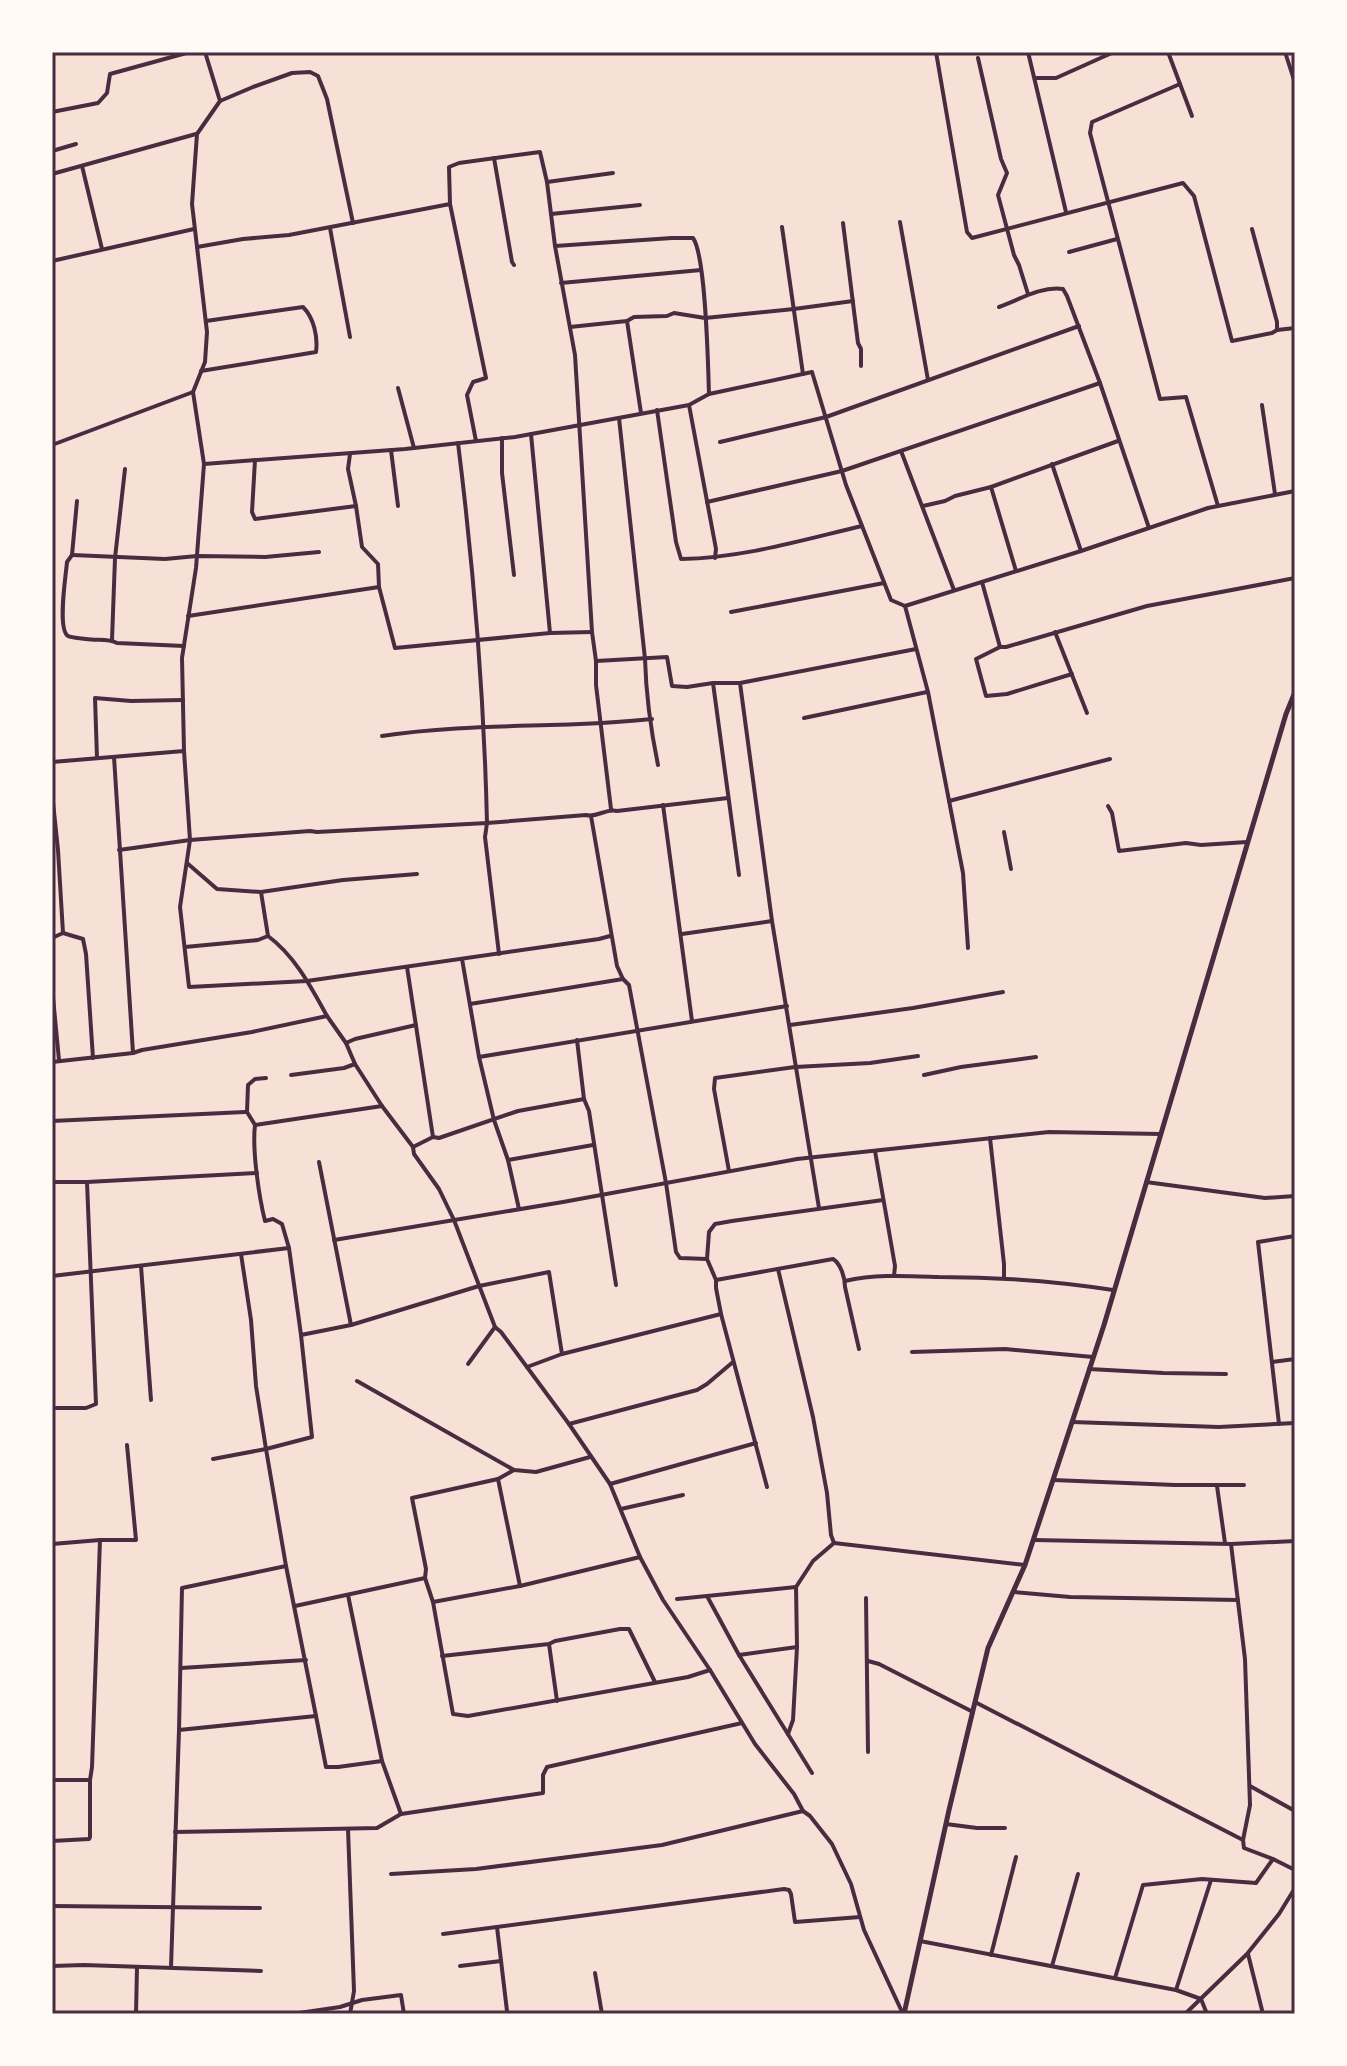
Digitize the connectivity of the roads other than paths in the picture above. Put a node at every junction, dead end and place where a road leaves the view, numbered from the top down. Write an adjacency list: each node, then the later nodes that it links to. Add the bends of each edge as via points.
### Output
1 (190, 52): 14 (street, via 110,74 107,93 98,103)
2 (205, 52): 13 (street)
3 (936, 52): 34 (street, via 967,232 972,238)
4 (1028, 52): 10 (street)
5 (1168, 52): 12 (street)
6 (1285, 52): 9 (street)
7 (1111, 53): 10 (street, via 1056,78)
8 (978, 58): 34 (street, via 1007,173 998,195)
9 (1294, 75): 11 (street)
10 (1035, 78): 27 (street)
11 (1295, 83)
12 (1180, 84): 15 (street); 24 (street, via 1092,122)
13 (220, 101): 16 (street); 30 (street, via 292,73 318,76)
14 (52, 112)
15 (1192, 116)
16 (197, 134): 20 (street); 35 (street)
17 (76, 144): 18 (street)
18 (52, 151)
19 (494, 158): 23 (street, via 540,152); 25 (street, via 451,164); 43 (street)
20 (82, 166): 22 (street); 40 (street)
21 (613, 173): 23 (street)
22 (52, 174)
23 (547, 182): 28 (street)
24 (1107, 203): 27 (street); 37 (street); 56 (street, via 1183,183 1194,196 1232,341)
25 (450, 204): 30 (street); 75 (street, via 486,378 473,382 467,395)
26 (640, 205): 28 (street)
27 (1066, 212): 34 (street)
28 (550, 215): 38 (street)
29 (900, 222): 61 (street)
30 (353, 223): 33 (street)
31 (843, 223): 47 (street)
32 (782, 227): 49 (street)
33 (330, 228): 39 (street); 57 (street)
34 (1008, 228): 46 (street)
35 (195, 229): 39 (street); 40 (street)
36 (1252, 229): 56 (street)
37 (1117, 239): 41 (street); 97 (street, via 1160,399 1186,397)
38 (555, 246): 44 (street, via 693,238); 45 (street)
39 (197, 247): 51 (street)
40 (102, 249): 42 (street)
41 (1069, 252)
42 (52, 261)
43 (514, 265)
44 (701, 270): 45 (street); 50 (street)
45 (561, 283): 54 (street)
46 (1028, 294): 48 (street); 53 (street, via 1063,289)
47 (853, 301): 49 (street); 58 (street)
48 (999, 307)
49 (794, 309): 50 (street); 60 (street)
50 (705, 318): 52 (street, via 674,313); 65 (street)
51 (206, 321): 59 (street); 59 (street, via 303,307 311,315 317,345 316,352)
52 (627, 321): 54 (street); 69 (street)
53 (1079, 326): 61 (street); 62 (street)
54 (570, 327): 72 (street)
55 (1295, 328): 56 (street)
56 (1277, 330)
57 (350, 337)
58 (861, 366)
59 (201, 371): 64 (street)
60 (803, 374): 65 (street); 70 (street, via 812,372)
61 (928, 380): 70 (street)
62 (1100, 383): 76 (street); 82 (street)
63 (398, 388): 80 (street)
64 (193, 392): 79 (street); 85 (street)
65 (709, 394): 66 (street)
66 (689, 405): 68 (street); 93 (street)
67 (1262, 405): 91 (street)
68 (657, 410): 69 (street); 105 (street, via 681,559)
69 (641, 413): 71 (street)
70 (826, 417): 77 (street); 88 (street)
71 (619, 418): 72 (street); 124 (street)
72 (579, 425): 73 (street); 116 (street)
73 (531, 434): 74 (street); 118 (street)
74 (502, 438): 75 (street); 107 (street)
75 (476, 441): 78 (street)
76 (1118, 441): 86 (street); 99 (street)
77 (720, 442)
78 (458, 443): 80 (street); 119 (street)
79 (52, 445)
80 (414, 448): 81 (street)
81 (391, 450): 83 (street); 95 (street)
82 (901, 451): 88 (street); 96 (street)
83 (350, 453): 84 (street); 94 (street)
84 (255, 460): 85 (street); 94 (street, via 255,519)
85 (204, 464): 103 (street)
86 (1052, 464): 89 (street); 100 (street)
87 (125, 469): 104 (street)
88 (842, 471): 93 (street); 98 (street)
89 (991, 487): 96 (street); 106 (street)
90 (1295, 491): 91 (street)
91 (1275, 495): 97 (street)
92 (77, 501): 102 (street)
93 (707, 502): 105 (street)
94 (356, 506): 111 (street, via 362,547 378,564)
95 (398, 506)
96 (923, 506): 112 (street)
97 (1218, 506): 99 (street)
98 (862, 526): 105 (street); 110 (street)
99 (1149, 528): 100 (street)
100 (1081, 551): 106 (street)
101 (319, 552): 103 (street)
102 (72, 555): 104 (street); 120 (street, via 67,562 64,632)
103 (197, 556): 104 (street); 115 (street)
104 (115, 558): 120 (street)
105 (715, 558)
106 (1016, 571): 109 (street)
107 (514, 575)
108 (1295, 578): 117 (street, via 1147,606)
109 (982, 582): 112 (street); 122 (street)
110 (884, 583): 113 (street, via 891,600); 114 (street)
111 (379, 587): 115 (street); 119 (street, via 395,648)
112 (954, 590): 113 (street)
113 (905, 606): 123 (street)
114 (731, 612)
115 (188, 616): 121 (street)
116 (592, 632): 118 (street); 125 (street)
117 (1055, 632): 122 (street); 126 (street)
118 (550, 633): 119 (street)
119 (479, 639): 136 (street)
120 (112, 640): 121 (street)
121 (184, 646): 131 (street)
122 (1000, 647): 126 (street, via 976,659 986,696)
123 (916, 649): 128 (street); 129 (street)
124 (645, 659): 125 (street); 127 (street, via 667,657 672,686); 134 (street)
125 (596, 661): 135 (street)
126 (1072, 674): 132 (street)
127 (713, 683): 128 (street); 145 (street)
128 (740, 683): 162 (street)
129 (928, 692): 133 (street); 146 (street)
130 (1295, 692): 154 (street)
131 (183, 700): 138 (street); 140 (street, via 95,698)
132 (1087, 713)
133 (804, 718)
134 (652, 719): 135 (street); 143 (street)
135 (601, 725): 136 (street); 149 (street)
136 (485, 727): 137 (street); 151 (street)
137 (382, 736)
138 (184, 751): 139 (street); 153 (street)
139 (114, 757): 140 (street); 156 (street)
140 (97, 758): 142 (street)
141 (1110, 759): 146 (street)
142 (52, 762)
143 (658, 765)
144 (52, 793): 155 (street)
145 (728, 798): 147 (street); 160 (street)
146 (949, 801): 169 (street, via 963,873)
147 (663, 805): 149 (street); 164 (street)
148 (1108, 806): 154 (street, via 1119,851)
149 (611, 809): 150 (street)
150 (591, 816): 151 (street); 166 (street)
151 (487, 823): 153 (street); 170 (street)
152 (1004, 832): 158 (street)
153 (190, 840): 156 (street); 157 (street)
154 (1247, 842): 204 (street)
155 (55, 850): 163 (street)
156 (119, 850): 186 (street)
157 (187, 863): 161 (street, via 217,889); 168 (street, via 180,907)
158 (1011, 869)
159 (417, 874): 161 (street)
160 (739, 875)
161 (261, 892): 165 (street)
162 (772, 921): 164 (street); 178 (street)
163 (63, 933): 167 (street); 190 (street, via 83,939)
164 (682, 934): 180 (street)
165 (268, 936): 168 (street); 174 (street, via 282,946)
166 (610, 936): 170 (street); 173 (street)
167 (52, 938)
168 (185, 947): 174 (street, via 189,987)
169 (968, 948)
170 (499, 954): 171 (street)
171 (462, 959): 172 (street); 177 (street)
172 (407, 967): 174 (street); 181 (street)
173 (623, 979): 177 (street); 183 (street, via 629,985)
174 (307, 981): 179 (street)
175 (52, 987): 191 (street)
176 (1003, 992): 182 (street)
177 (470, 1004): 188 (street)
178 (787, 1006): 180 (street); 182 (street)
179 (327, 1016): 185 (street); 186 (street)
180 (692, 1021): 183 (street)
181 (416, 1025): 185 (street); 205 (street)
182 (790, 1025): 194 (street)
183 (636, 1031): 184 (street); 218 (street)
184 (577, 1040): 188 (street); 198 (street)
185 (346, 1043): 193 (street)
186 (133, 1053): 190 (street)
187 (918, 1056): 194 (street)
188 (479, 1057): 201 (street)
189 (1036, 1057): 196 (street)
190 (93, 1059): 191 (street)
191 (59, 1061): 192 (street)
192 (52, 1062)
193 (355, 1064): 195 (street); 199 (street)
194 (795, 1067): 210 (street); 213 (street, via 715,1078)
195 (291, 1075)
196 (924, 1075)
197 (266, 1078): 200 (street, via 248,1085)
198 (584, 1099): 201 (street); 207 (street)
199 (382, 1106): 203 (street); 208 (street)
200 (247, 1112): 202 (street); 203 (street)
201 (494, 1120): 205 (street); 211 (street)
202 (52, 1121)
203 (255, 1125): 214 (street)
204 (1161, 1134): 206 (street, via 1049,1132); 217 (street)
205 (433, 1137): 208 (street)
206 (990, 1138): 209 (street); 235 (street)
207 (593, 1145): 211 (street); 219 (street)
208 (413, 1147): 224 (street)
209 (875, 1151): 210 (street); 221 (street)
210 (812, 1157): 213 (street); 222 (street)
211 (508, 1160): 223 (street)
212 (319, 1162): 226 (street)
213 (729, 1171): 218 (street)
214 (258, 1173): 216 (street); 227 (street, via 265,1221 282,1224)
215 (52, 1182): 216 (street)
216 (87, 1182): 232 (street)
217 (1146, 1182): 220 (street, via 1265,1198); 240 (street)
218 (666, 1183): 219 (street); 229 (street, via 676,1252 680,1258)
219 (602, 1195): 223 (street); 238 (street)
220 (1295, 1196)
221 (883, 1200): 222 (street); 234 (street)
222 (819, 1208): 229 (street, via 715,1224 709,1232)
223 (519, 1209): 224 (street)
224 (454, 1220): 226 (street); 239 (street)
225 (1295, 1236): 251 (street, via 1258,1242)
226 (334, 1240): 242 (street)
227 (289, 1248): 228 (street); 244 (street)
228 (241, 1254): 230 (street); 265 (street)
229 (707, 1259): 236 (street)
230 (141, 1266): 232 (street); 257 (street)
231 (778, 1269): 236 (street); 237 (street, via 833,1259); 280 (street, via 813,1417)
232 (90, 1271): 233 (street); 258 (street, via 96,1404)
233 (52, 1276)
234 (894, 1276): 235 (street); 237 (street)
235 (1004, 1278): 240 (street)
236 (716, 1280): 241 (street)
237 (845, 1281): 245 (street)
238 (616, 1285)
239 (479, 1286): 242 (street); 243 (street); 247 (street, via 549,1272)
240 (1114, 1291): 248 (street)
241 (721, 1314): 247 (street); 250 (street)
242 (351, 1325): 244 (street)
243 (495, 1327): 252 (street); 253 (street)
244 (301, 1335): 265 (street, via 312,1437)
245 (859, 1349)
246 (912, 1352): 248 (street, via 1005,1349)
247 (562, 1354): 253 (street)
248 (1093, 1357): 254 (street)
249 (1295, 1359): 251 (street)
250 (733, 1362): 261 (street, via 697,1390); 263 (street)
251 (1272, 1362): 262 (street)
252 (468, 1364)
253 (527, 1367): 261 (street)
254 (1089, 1369): 255 (street); 259 (street)
255 (1226, 1374)
256 (357, 1381): 268 (street)
257 (151, 1400)
258 (52, 1408)
259 (1072, 1422): 262 (street); 270 (street)
260 (1295, 1423): 262 (street)
261 (569, 1424): 266 (street)
262 (1279, 1424)
263 (756, 1443): 271 (street); 274 (street)
264 (127, 1445): 277 (street, via 136,1540)
265 (266, 1449): 267 (street); 285 (street)
266 (591, 1457): 268 (street, via 536,1472); 271 (street)
267 (213, 1459)
268 (514, 1470): 269 (street)
269 (498, 1479): 286 (street, via 412,1498); 287 (street)
270 (1053, 1480): 272 (street); 278 (street)
271 (610, 1484): 276 (street)
272 (1217, 1485): 273 (street); 282 (street)
273 (1244, 1485)
274 (767, 1487)
275 (683, 1495): 276 (street)
276 (621, 1509): 283 (street)
277 (100, 1540): 281 (street); 317 (street)
278 (1034, 1540): 282 (street); 284 (street)
279 (1295, 1541): 282 (street)
280 (834, 1543): 284 (street); 288 (street, via 813,1561)
281 (52, 1544)
282 (1228, 1544): 294 (street)
283 (640, 1557): 287 (street); 304 (street)
284 (1025, 1565): 289 (street)
285 (286, 1566): 296 (street); 303 (street, via 182,1588)
286 (425, 1578): 290 (street); 295 (street)
287 (520, 1586): 295 (street)
288 (796, 1587): 291 (street); 298 (street)
289 (1014, 1592): 294 (street); 307 (street, via 988,1648)
290 (348, 1595): 296 (street); 314 (street)
291 (707, 1596): 293 (street); 299 (street)
292 (866, 1598): 302 (street)
293 (677, 1599)
294 (1238, 1600): 318 (street)
295 (433, 1602): 300 (street)
296 (295, 1606): 301 (street)
297 (549, 1644): 300 (street); 305 (street, via 629,1629); 306 (street)
298 (797, 1647): 299 (street); 312 (street)
299 (739, 1655): 312 (street)
300 (442, 1656): 306 (street, via 453,1714)
301 (306, 1660): 303 (street); 309 (street)
302 (868, 1661): 308 (street); 313 (street)
303 (180, 1668): 311 (street)
304 (710, 1670): 305 (street); 310 (street)
305 (655, 1682): 306 (street)
306 (557, 1702)
307 (975, 1702): 308 (street); 326 (street)
308 (973, 1712): 322 (street)
309 (316, 1716): 311 (street); 314 (street, via 326,1767)
310 (742, 1723): 319 (street); 321 (street, via 547,1767 543,1793)
311 (179, 1730): 325 (street)
312 (788, 1734): 315 (street)
313 (868, 1752)
314 (382, 1761): 321 (street)
315 (812, 1773)
316 (52, 1780): 317 (street)
317 (90, 1780): 327 (street, via 89,1839)
318 (1250, 1786): 320 (street); 326 (street)
319 (803, 1811): 331 (street, via 662,1845 476,1869); 338 (street, via 832,1844)
320 (1295, 1811)
321 (401, 1814): 324 (street, via 377,1828)
322 (946, 1824): 323 (street); 341 (street)
323 (1005, 1828)
324 (348, 1829): 325 (street); 355 (street)
325 (175, 1832): 336 (street)
326 (1243, 1840): 329 (street, via 1244,1848)
327 (52, 1841)
328 (1016, 1857): 343 (street)
329 (1273, 1859): 330 (street); 333 (street, via 1256,1883)
330 (1295, 1870)
331 (391, 1874)
332 (1078, 1874): 347 (street)
333 (1211, 1880): 352 (street, via 1143,1885); 353 (street)
334 (1295, 1888): 342 (street)
335 (52, 1906): 336 (street)
336 (173, 1906): 337 (street); 349 (street)
337 (260, 1908)
338 (860, 1917): 339 (street, via 795,1922 791,1894 784,1889); 362 (street)
339 (497, 1927): 340 (street); 344 (street)
340 (443, 1934)
341 (920, 1941): 343 (street); 362 (street)
342 (1247, 1954): 354 (street); 365 (street)
343 (991, 1955): 347 (street)
344 (501, 1961): 346 (street); 356 (street)
345 (52, 1966): 348 (street)
346 (460, 1966)
347 (1052, 1966): 352 (street)
348 (137, 1967): 349 (street); 357 (street)
349 (171, 1967): 350 (street)
350 (261, 1971)
351 (595, 1973): 361 (street)
352 (1115, 1978): 353 (street)
353 (1176, 1990): 354 (street)
354 (1201, 1999): 363 (street); 364 (street)
355 (352, 2004): 358 (street); 359 (street); 360 (street, via 401,1995)
356 (507, 2011)
357 (136, 2014)
358 (292, 2014)
359 (350, 2014)
360 (404, 2014)
361 (602, 2014)
362 (903, 2014)
363 (1185, 2014)
364 (1207, 2014)
365 (1263, 2014)

